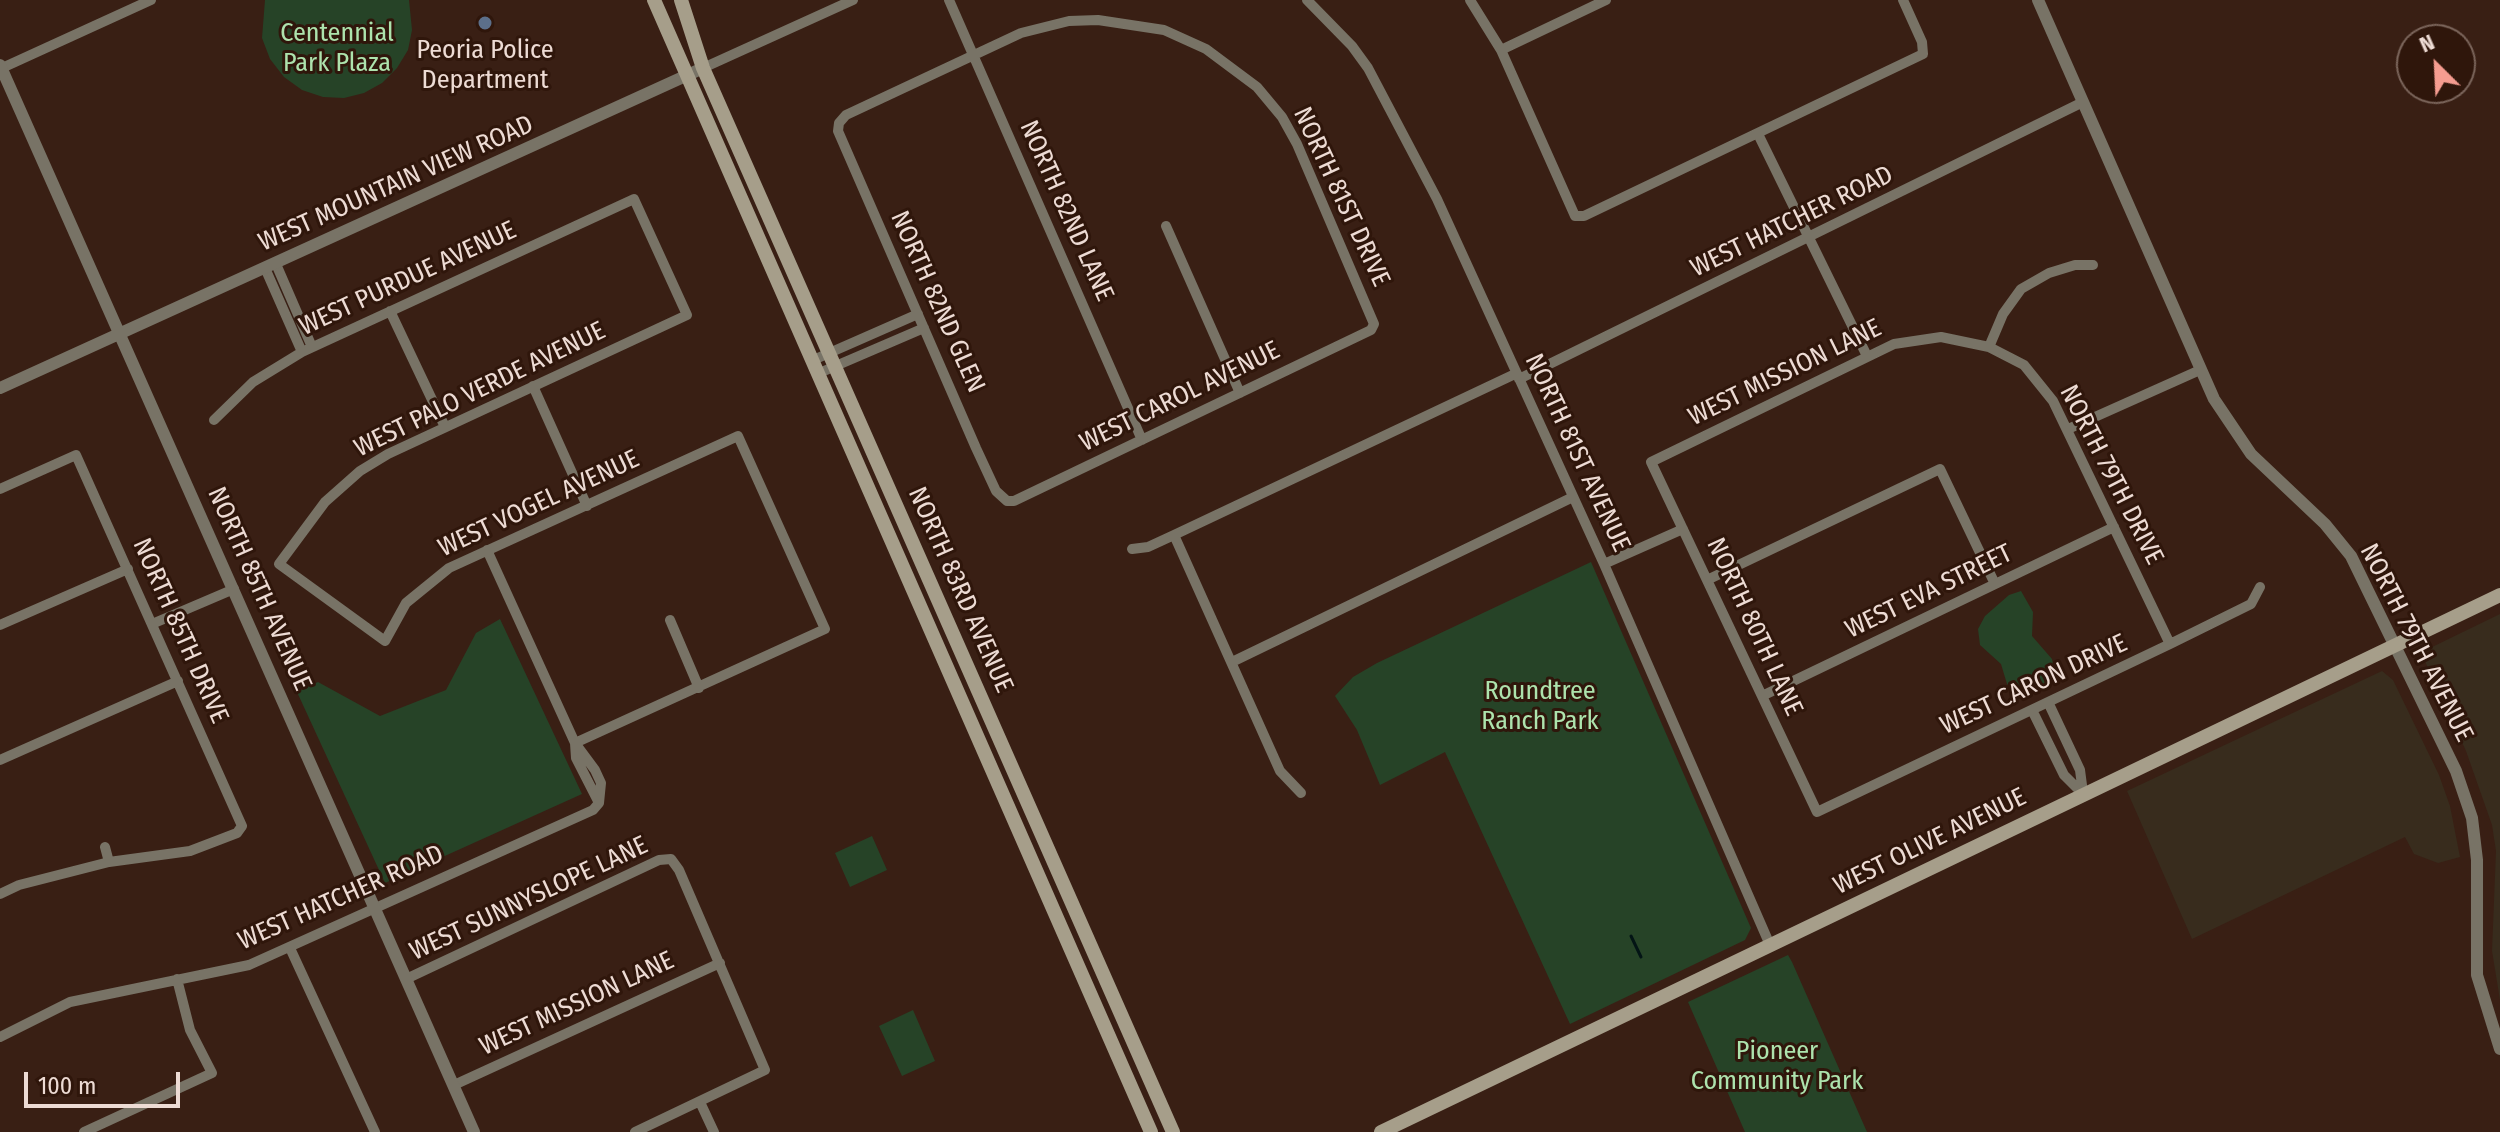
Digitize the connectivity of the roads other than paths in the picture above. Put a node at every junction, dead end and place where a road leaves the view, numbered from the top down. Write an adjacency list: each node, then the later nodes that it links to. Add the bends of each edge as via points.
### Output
1 (151, 0): 14 (street)
2 (654, 0): 15 (main road, NORTH 83RD AVENUE)
3 (681, 0): 13 (main road, NORTH 83RD AVENUE)
4 (853, 0): 13 (street, WEST MOUNTAIN VIEW ROAD)
5 (949, 0): 12 (street, NORTH 82ND LANE)
6 (1307, 0): 34 (street, NORTH 81ST AVENUE, via 1352,46 1382,92)
7 (1470, 0): 11 (street)
8 (1606, 0): 11 (street)
9 (1903, 0): 17 (street, via 1923,54)
10 (2038, 0): 16 (street, NORTH 79TH AVENUE)
11 (1501, 50): 17 (street, via 1575,216)
12 (974, 55): 23 (street, NORTH 82ND GLEN, via 839,123); 25 (street, NORTH 81ST DRIVE, via 1045,25 1098,20 1164,30 1206,49 1242,74 1282,117); 41 (street, NORTH 82ND LANE)
13 (703, 68): 15 (street, WEST MOUNTAIN VIEW ROAD); 31 (main road, NORTH 83RD AVENUE)
14 (2, 71): 27 (street, NORTH 85TH AVENUE)
15 (685, 76): 21 (street, WEST MOUNTAIN VIEW ROAD); 32 (main road, NORTH 83RD AVENUE)
16 (2083, 102): 19 (street, WEST HATCHER ROAD); 33 (street, NORTH 79TH AVENUE)
17 (1758, 134): 19 (street)
18 (1166, 226): 37 (street)
19 (1810, 238): 30 (street); 34 (street, WEST HATCHER ROAD)
20 (2093, 265): 28 (street, via 2049,273 2021,289)
21 (271, 266): 27 (street, WEST MOUNTAIN VIEW ROAD); 29 (street)
22 (390, 311): 24 (street, WEST PURDUE AVENUE, via 634,199); 29 (street, WEST PURDUE AVENUE); 39 (street)
23 (918, 314): 26 (street, NORTH 82ND GLEN); 31 (street)
24 (687, 315): 35 (street, WEST PALO VERDE AVENUE)
25 (1374, 324): 37 (street, WEST CAROL AVENUE)
26 (924, 328): 31 (street); 44 (street, NORTH 82ND GLEN)
27 (121, 332): 36 (street, WEST MOUNTAIN VIEW ROAD); 57 (street, NORTH 85TH AVENUE)
28 (1989, 347): 30 (street, WEST MISSION LANE, via 1958,338 1920,338); 40 (street, NORTH 79TH DRIVE, via 2032,373)
29 (307, 349): 38 (street, WEST PURDUE AVENUE, via 253,382)
30 (1867, 356): 42 (street, WEST MISSION LANE)
31 (833, 359): 32 (street); 82 (main road, NORTH 83RD AVENUE)
32 (814, 367): 84 (main road, NORTH 83RD AVENUE)
33 (2200, 370): 40 (street); 64 (street, NORTH 79TH AVENUE, via 2251,454 2351,556)
34 (1517, 376): 45 (street, NORTH 81ST AVENUE); 49 (street, WEST HATCHER ROAD)
35 (533, 386): 39 (street, WEST PALO VERDE AVENUE); 46 (street)
36 (0, 388)
37 (1240, 393): 41 (street, WEST CAROL AVENUE)
38 (214, 420)
39 (445, 427): 62 (street, WEST PALO VERDE AVENUE, via 360,471 325,502 279,564)
40 (2068, 429): 47 (street, NORTH 79TH DRIVE)
41 (1142, 440): 44 (street, WEST CAROL AVENUE, via 1014,501)
42 (1651, 462): 48 (street, NORTH 80TH LANE)
43 (0, 489): 53 (street, NORTH 85TH DRIVE, via 76,455)
44 (1002, 497)
45 (1573, 497): 52 (street, NORTH 81ST AVENUE); 65 (street)
46 (587, 506): 51 (street, WEST VOGEL AVENUE); 67 (street, WEST VOGEL AVENUE, via 738,436 825,629)
47 (2114, 527): 55 (street, WEST EVA STREET); 63 (street, NORTH 79TH DRIVE)
48 (1683, 529): 52 (street); 54 (street, NORTH 80TH LANE)
49 (1174, 535): 50 (street, WEST HATCHER ROAD); 65 (street)
50 (1132, 549)
51 (487, 550): 62 (street, WEST VOGEL AVENUE, via 419,589); 71 (street)
52 (1604, 564): 80 (street, NORTH 81ST AVENUE)
53 (128, 569): 60 (street, NORTH 85TH DRIVE); 61 (street)
54 (1707, 580): 55 (street, via 1940,469); 68 (street, NORTH 80TH LANE)
55 (1995, 584): 68 (street, WEST EVA STREET)
56 (2260, 587): 63 (street, WEST CARON DRIVE, via 2251,604)
57 (234, 589): 60 (street); 79 (street, NORTH 85TH AVENUE)
58 (2500, 595): 64 (main road, WEST OLIVE AVENUE)
59 (670, 620): 67 (street)
60 (152, 624): 66 (street, NORTH 85TH DRIVE)
61 (0, 625)
62 (385, 641)
63 (2170, 644): 69 (street, WEST CARON DRIVE)
64 (2395, 646): 74 (main road, WEST OLIVE AVENUE); 88 (street, NORTH 79TH AVENUE, via 2456,771 2472,818 2477,975)
65 (1232, 662): 73 (street, via 1280,771)
66 (178, 681): 72 (street); 77 (street, NORTH 85TH DRIVE, via 242,826 237,833 190,851)
67 (699, 688): 71 (street)
68 (1762, 696): 75 (street, NORTH 80TH LANE)
69 (2048, 702): 70 (street, WEST CARON DRIVE); 74 (street, via 2080,770)
70 (2032, 710): 74 (street, via 2064,775); 75 (street, WEST CARON DRIVE)
71 (575, 743): 79 (street, WEST HATCHER ROAD, via 589,757 601,783 593,810)
72 (0, 760)
73 (1301, 793)
74 (2084, 795): 80 (main road, WEST OLIVE AVENUE)
75 (1817, 812)
76 (105, 847): 77 (street)
77 (109, 862): 78 (street)
78 (0, 894)
79 (376, 907): 81 (street, WEST HATCHER ROAD); 86 (street, NORTH 85TH AVENUE)
80 (1770, 945): 98 (main road, WEST OLIVE AVENUE)
81 (290, 948): 85 (street, WEST HATCHER ROAD, via 249,965); 92 (street)
82 (1098, 962): 84 (main road); 97 (main road, NORTH 83RD AVENUE)
83 (720, 963): 86 (street, WEST SUNNYSLOPE LANE, via 671,859 659,860); 89 (street, WEST MISSION LANE); 90 (street, via 765,1070)
84 (1081, 970): 96 (main road, NORTH 83RD AVENUE)
85 (177, 979): 87 (street, WEST HATCHER ROAD, via 70,1002); 91 (street, via 190,1030 212,1073)
86 (406, 979): 89 (street, NORTH 85TH AVENUE)
87 (0, 1037)
88 (2500, 1049)
89 (454, 1085): 93 (street, NORTH 85TH AVENUE)
90 (700, 1102): 94 (street); 95 (street)
91 (84, 1132)
92 (375, 1132)
93 (474, 1132)
94 (635, 1132)
95 (714, 1132)
96 (1151, 1132)
97 (1173, 1132)
98 (1381, 1132)

